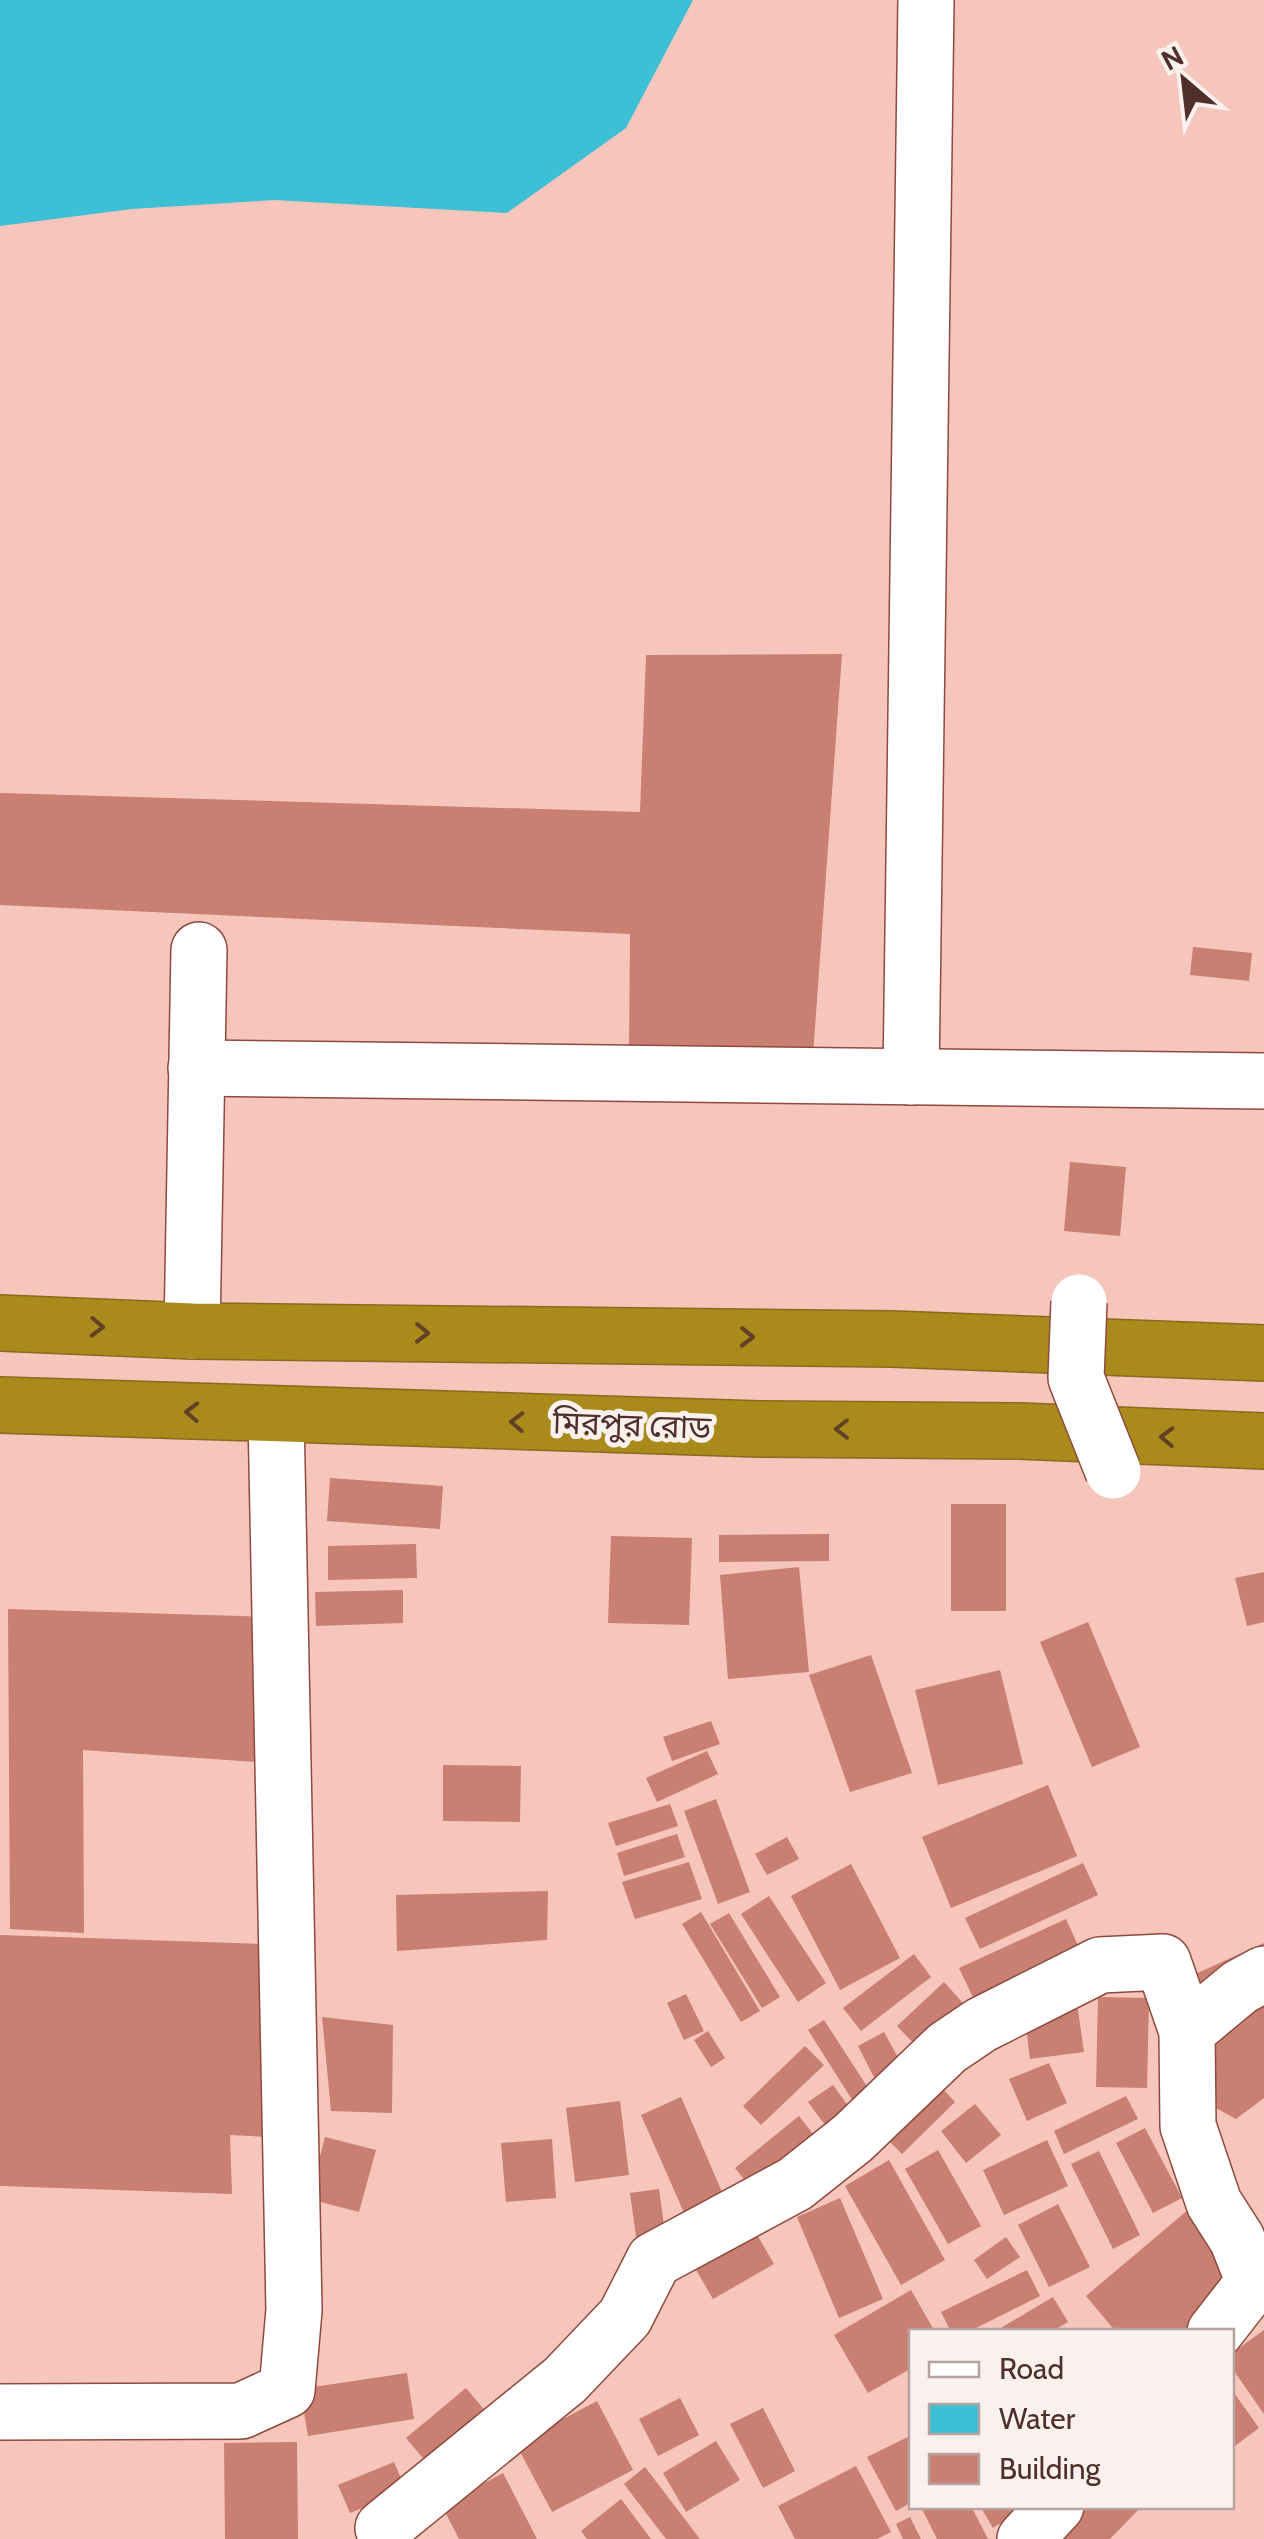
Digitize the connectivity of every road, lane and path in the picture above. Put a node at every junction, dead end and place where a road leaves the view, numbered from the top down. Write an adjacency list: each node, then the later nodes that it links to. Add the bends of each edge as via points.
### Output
1 (926, 0): 4 (street)
2 (199, 950): 3 (street)
3 (196, 1068): 4 (street); 8 (street)
4 (911, 1077): 5 (street)
5 (1264, 1081)
6 (1079, 1302): 13 (street, bridge, via 1076,1378)
7 (0, 1323): 8 (highway, one-way to 8)
8 (192, 1331): 9 (highway, one-way to 9, via 892,1339)
9 (1264, 1353)
10 (0, 1405): 11 (highway, মিরপুর রোড, one-way to 10)
11 (276, 1415): 12 (highway, মিরপুর রোড, one-way to 11); 17 (street, via 294,2310 287,2390 241,2411)
12 (1264, 1441)
13 (1113, 1472)
14 (1264, 1974): 15 (street)
15 (1187, 2031): 16 (street, via 1188,2126 1214,2203 1254,2282); 19 (street, via 1162,1962 1100,1965 981,2024 795,2184 654,2260 625,2317 565,2380)
16 (1216, 2329)
17 (0, 2412)
18 (1053, 2509): 20 (street)
19 (382, 2528)
20 (1025, 2539)

